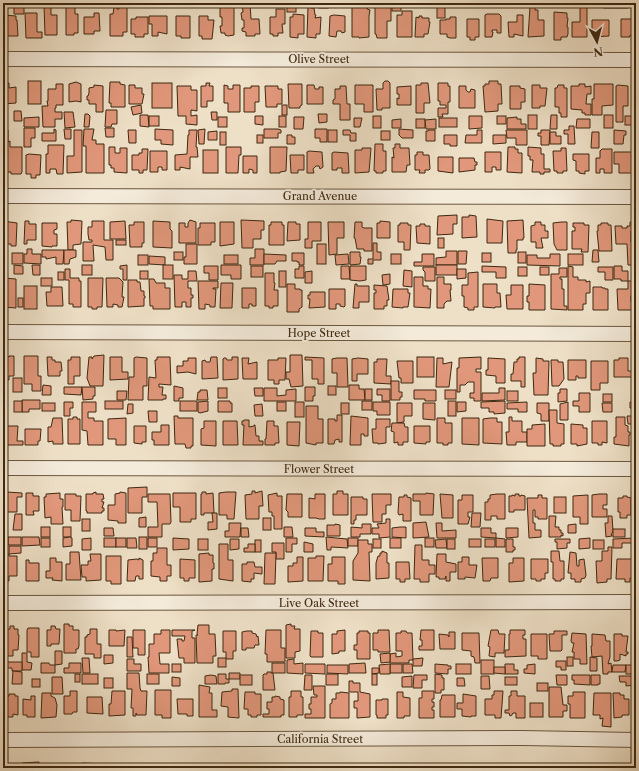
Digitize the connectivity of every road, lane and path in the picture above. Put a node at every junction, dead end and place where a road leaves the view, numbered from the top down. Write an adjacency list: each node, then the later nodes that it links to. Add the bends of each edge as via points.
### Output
1 (3, 59): 2 (street, Olive Street)
2 (636, 60)
3 (3, 196): 4 (street, Grand Avenue)
4 (636, 197)
5 (3, 332): 6 (street, Hope Street)
6 (636, 334)
7 (3, 468): 8 (street, Flower Street)
8 (636, 469)
9 (636, 602): 10 (street, Live Oak Street)
10 (3, 603)
11 (3, 740): 12 (street, California Street)
12 (636, 740)

